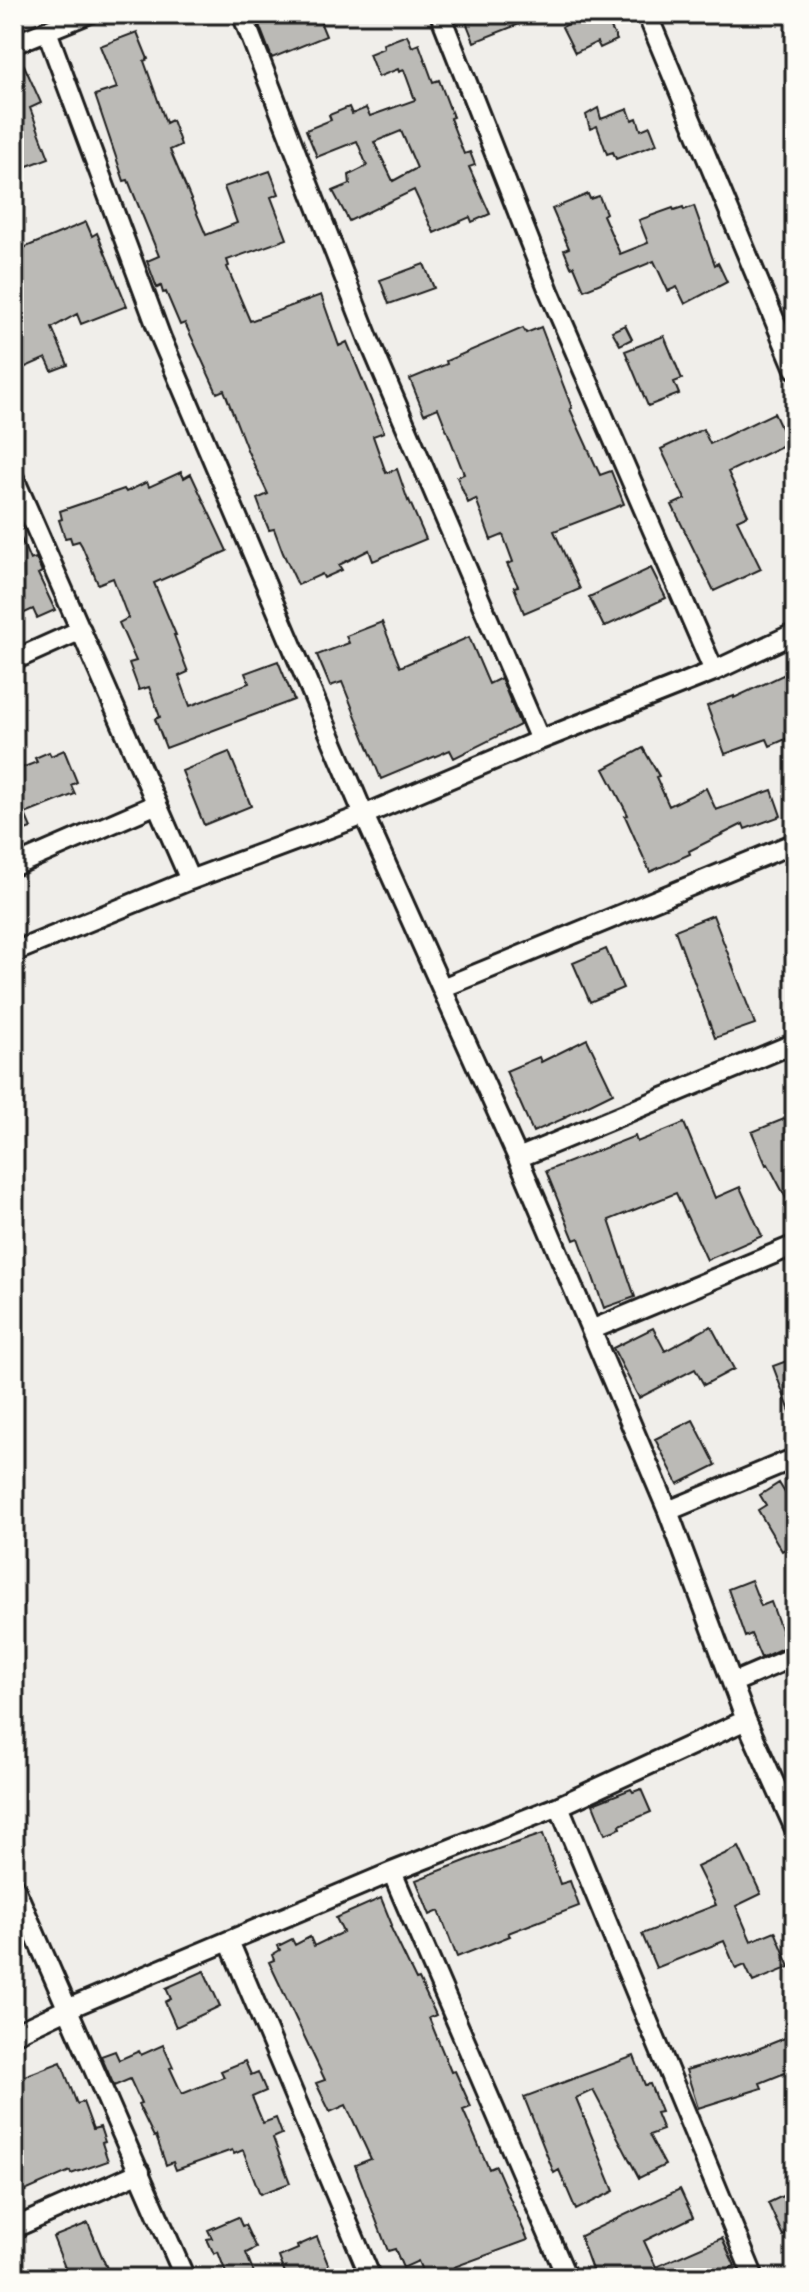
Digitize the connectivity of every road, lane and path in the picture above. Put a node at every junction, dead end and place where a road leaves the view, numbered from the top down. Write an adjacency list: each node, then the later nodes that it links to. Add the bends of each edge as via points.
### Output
1 (88, 14): 5 (street)
2 (242, 14): 13 (street, via 369,340)
3 (440, 14): 12 (street, via 549,291)
4 (647, 14): 7 (street)
5 (47, 31): 6 (street); 15 (street, via 161,338)
6 (14, 44)
7 (795, 369)
8 (14, 478): 9 (street)
9 (81, 630): 11 (street); 14 (street)
10 (795, 633): 12 (street)
11 (14, 660)
12 (714, 671): 13 (street)
13 (540, 740): 15 (street)
14 (157, 804): 17 (street); 18 (street)
15 (364, 815): 18 (street); 20 (street)
16 (795, 843): 20 (street)
17 (14, 866)
18 (190, 880): 19 (street)
19 (14, 952)
20 (442, 988): 22 (street)
21 (795, 1043): 22 (street)
22 (518, 1158): 24 (street)
23 (795, 1245): 24 (street)
24 (591, 1330): 26 (street)
25 (795, 1458): 26 (street)
26 (668, 1511): 28 (street)
27 (795, 1656): 28 (street)
28 (732, 1683): 29 (street)
29 (746, 1720): 30 (street); 31 (street)
30 (559, 1806): 32 (street); 42 (street)
31 (795, 1829)
32 (392, 1872): 34 (street); 41 (street)
33 (14, 1886): 35 (street)
34 (229, 1941): 35 (street); 40 (street)
35 (67, 2009): 36 (street); 37 (street)
36 (14, 2034)
37 (140, 2172): 38 (street); 39 (street)
38 (14, 2228)
39 (185, 2278)
40 (371, 2278)
41 (567, 2278)
42 (754, 2278)

